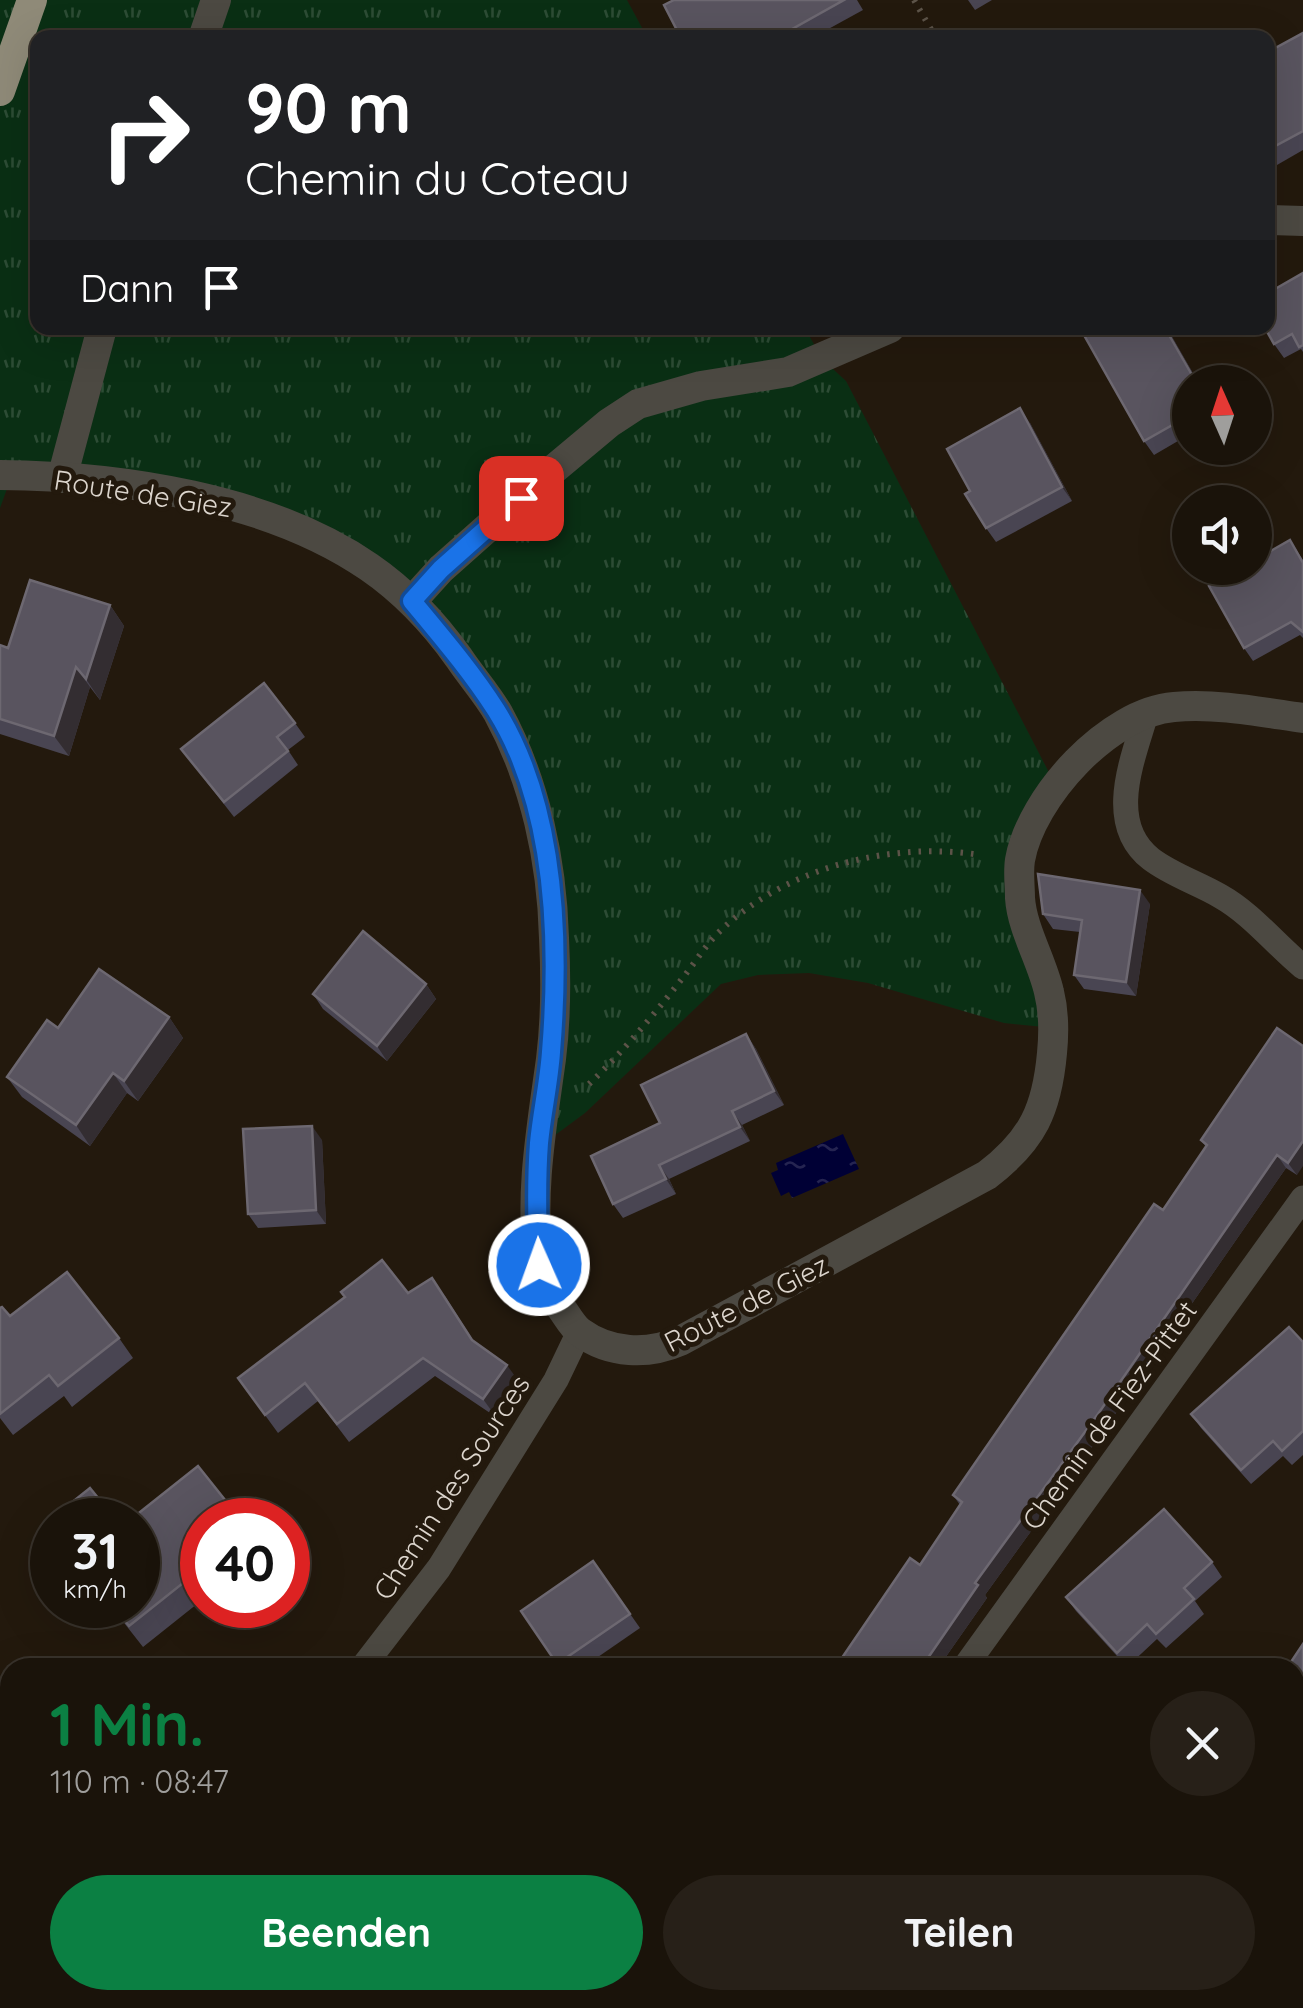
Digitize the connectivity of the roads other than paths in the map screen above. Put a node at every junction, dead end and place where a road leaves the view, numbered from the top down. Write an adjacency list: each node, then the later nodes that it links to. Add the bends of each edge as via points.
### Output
1 (32, 0): 4 (highway)
2 (216, 0): 3 (street)
3 (206, 30)
4 (0, 90)
5 (1275, 220): 6 (street)
6 (1303, 221)
7 (100, 335): 10 (street)
8 (874, 335): 11 (street, via 788,372 638,404 548,474)
9 (6, 475): 10 (street, Route de Giez)
10 (62, 478): 11 (street, Route de Giez, via 214,501 265,516 368,566)
11 (412, 601): 16 (street, Route de Giez, via 497,712 541,826 551,880 555,994 539,1147 539,1265)
12 (1146, 714): 13 (street, Route de Giez, via 1172,706); 14 (lane, via 1124,793 1135,842 1151,859 1222,897); 16 (street, Route de Giez, via 1080,756 1038,816 1020,861 1020,904 1050,994 1054,1028 1043,1108 1017,1150 987,1175 658,1351 611,1347)
13 (1303, 718)
14 (1303, 967)
15 (1303, 1198): 18 (lane, Chemin de Fiez-Pittet)
16 (578, 1332): 17 (lane, Chemin des Sources, via 556,1380 439,1568)
17 (370, 1658)
18 (971, 1658)

